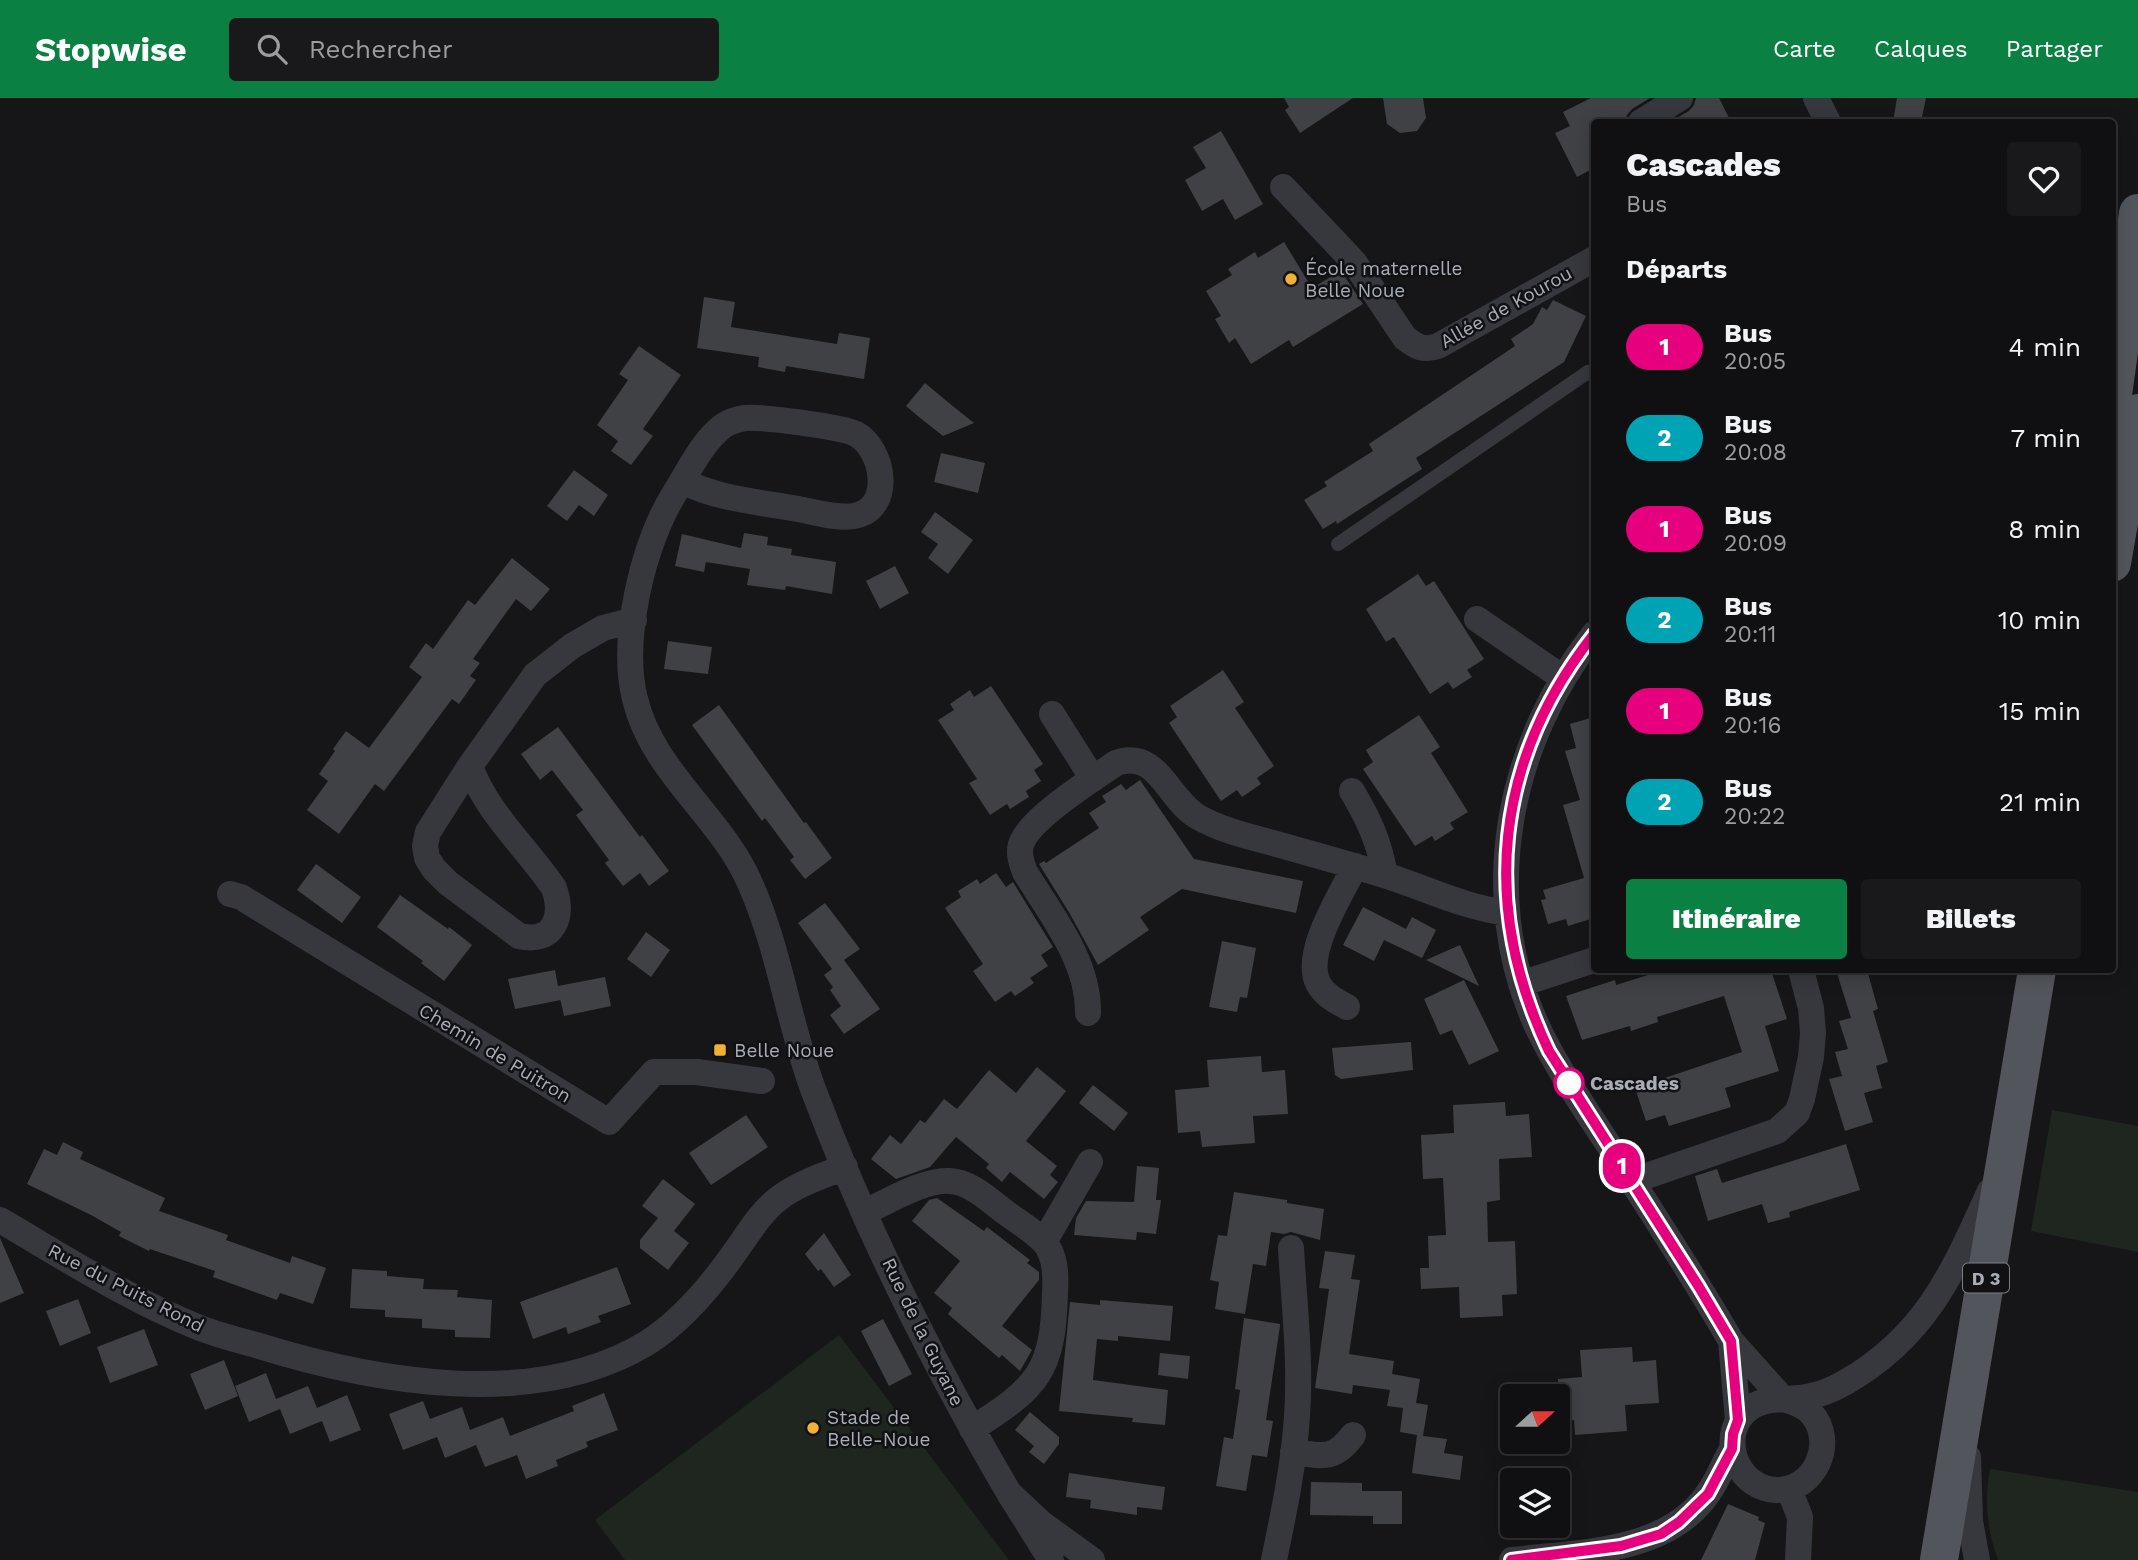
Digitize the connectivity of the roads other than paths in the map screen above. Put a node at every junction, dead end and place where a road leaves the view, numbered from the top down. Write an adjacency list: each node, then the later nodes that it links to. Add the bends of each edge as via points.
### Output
1 (1680, 98): 3 (street)
2 (1816, 98): 4 (street)
3 (1646, 119)
4 (1826, 119)
5 (1283, 187): 7 (street, Allée de Kourou, via 1354,262 1405,338 1425,350)
6 (2138, 213): 8 (main road)
7 (1591, 262)
8 (2116, 373)
9 (1591, 374): 13 (lane)
10 (2138, 413): 12 (main road)
11 (682, 481): 11 (street, Rue de la Guyane, via 724,425 760,417 859,435 875,455 881,493 873,506 853,516 717,495); 15 (street, Rue de la Guyane, via 653,536)
12 (2116, 540)
13 (1338, 544)
14 (1477, 619): 17 (street)
15 (634, 620): 19 (street, via 603,628 535,675); 35 (street, Rue de la Guyane, via 631,666 640,719 649,740 747,876 813,1087)
16 (1591, 638): 17 (street)
17 (1563, 678): 25 (street, via 1541,718 1514,798 1505,873)
18 (1052, 714): 20 (street)
19 (470, 766): 19 (street, via 428,832 427,858 448,883 519,936 541,936 553,927 559,914 554,888 485,798)
20 (1093, 779): 22 (street, via 1116,763 1139,760 1150,765 1189,810 1221,828); 31 (street, via 1030,829 1020,849 1024,872 1086,980)
21 (1352, 791): 23 (street, via 1371,824)
22 (1354, 866): 23 (street); 30 (street, via 1313,958 1318,986)
23 (1385, 875): 25 (street, via 1464,904)
24 (230, 894): 32 (street, Chemin de Puitron, via 609,1122 654,1072 697,1072)
25 (1507, 913): 29 (street)
26 (1591, 961): 29 (street)
27 (1802, 973): 36 (street, via 1813,1033 1797,1114 1777,1131)
28 (2037, 973): 33 (main road, D 3)
29 (1521, 984): 36 (street, via 1549,1051)
30 (1348, 1007)
31 (1088, 1013)
32 (762, 1081)
33 (2007, 1152): 42 (street, via 1960,1257 1910,1333 1846,1382 1807,1397); 43 (main road, D 3)
34 (1090, 1162): 39 (street)
35 (845, 1167): 37 (street, Rue de la Guyane); 38 (street, Rue du Puits Rond, via 778,1199 714,1280 667,1329 647,1343 582,1371 534,1381 436,1381 299,1359 201,1328 92,1274)
36 (1632, 1181): 41 (street)
37 (865, 1212): 39 (street, via 916,1189 952,1181 969,1186); 45 (street, Rue de la Guyane)
38 (0, 1220)
39 (1044, 1242): 45 (street, via 1056,1273 1052,1338 1045,1364 1011,1404)
40 (1291, 1248): 48 (street, via 1298,1364)
41 (1731, 1341): 42 (street); 44 (street)
42 (1783, 1399): 44 (street, via 1758,1403); 49 (street, via 1811,1413 1823,1442 1814,1471)
43 (1965, 1403): 58 (main road, D 3); 59 (street, via 1970,1521)
44 (1738, 1420): 47 (street)
45 (972, 1429): 50 (street, Rue de la Guyane)
46 (1353, 1435): 48 (street, via 1336,1453)
47 (1732, 1449): 49 (street, via 1743,1475 1753,1483); 51 (street, via 1708,1494)
48 (1293, 1452): 54 (street)
49 (1788, 1489): 57 (street, via 1800,1517)
50 (1009, 1493): 52 (street, Rue de la Guyane); 53 (street, Rue de la Guyane)
51 (1661, 1534): 55 (street, via 1621,1546); 56 (street)
52 (1051, 1560)
53 (1092, 1560)
54 (1274, 1560)
55 (1512, 1560)
56 (1651, 1560)
57 (1798, 1560)
58 (1939, 1560)
59 (1977, 1560)

